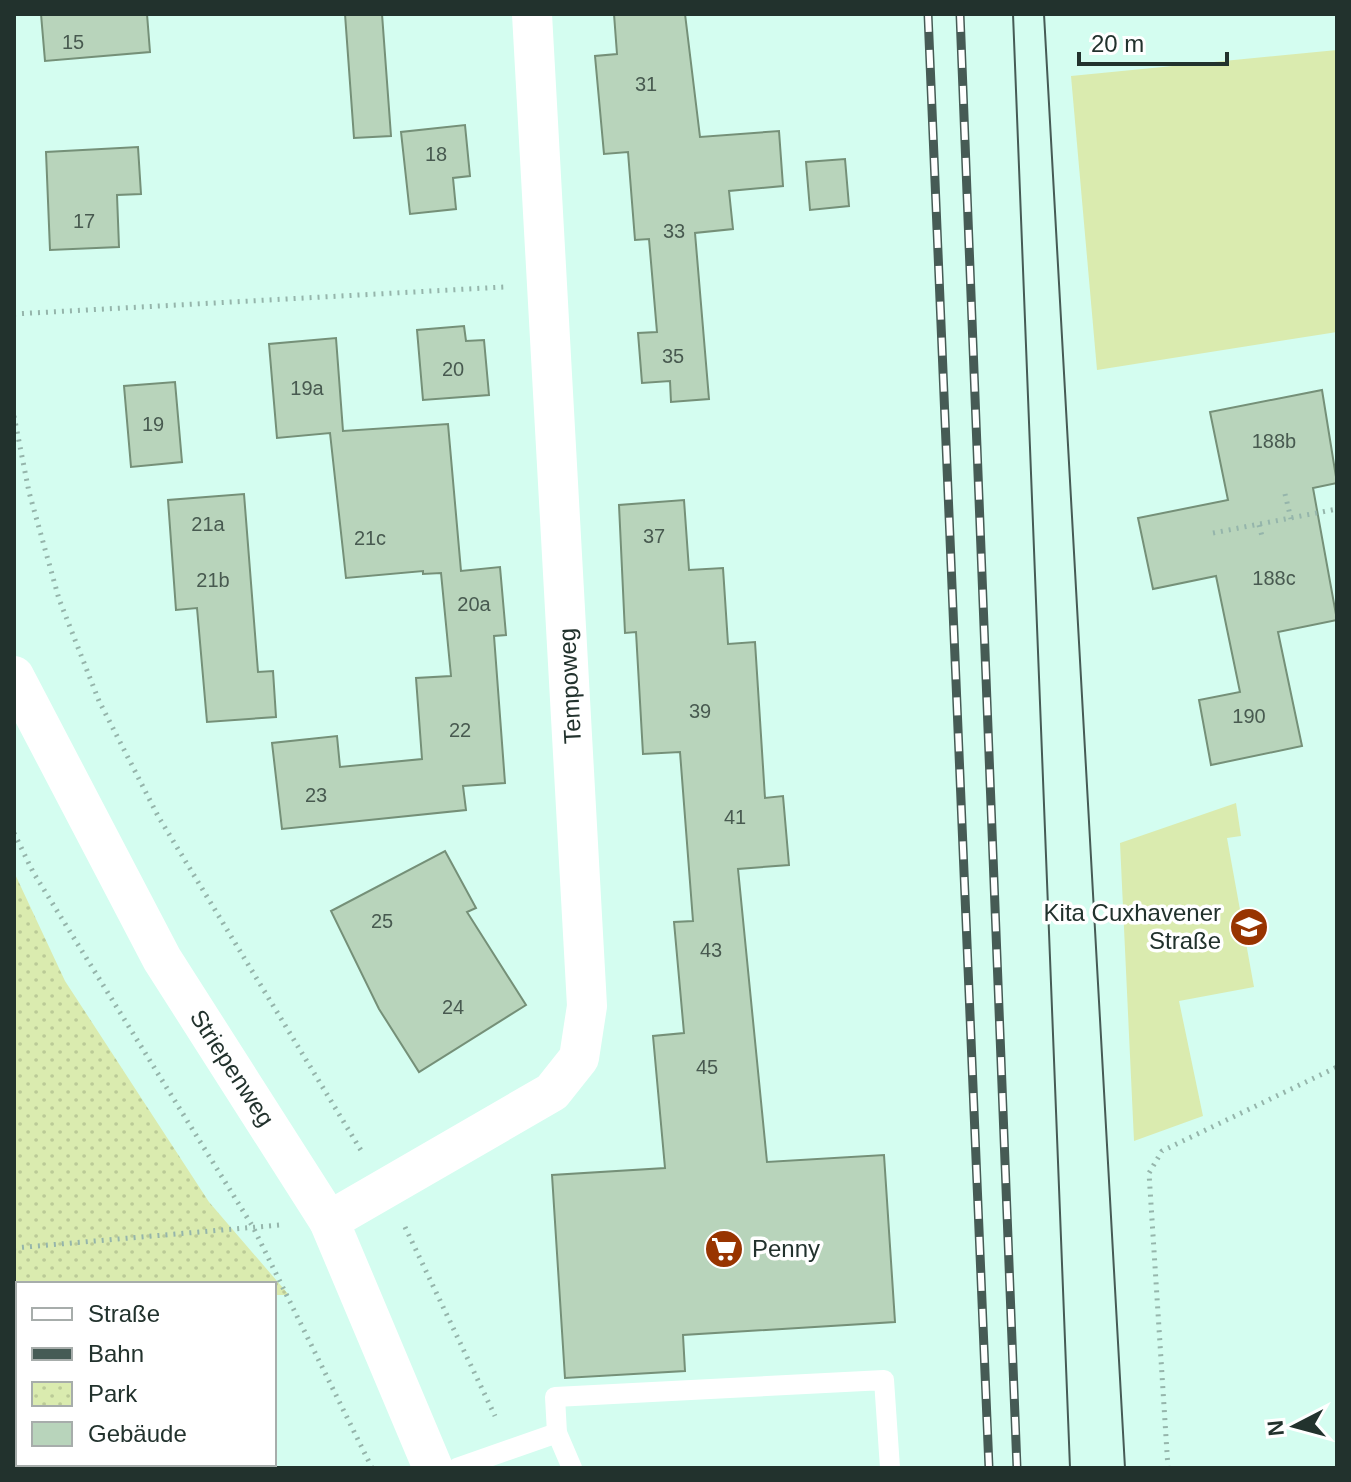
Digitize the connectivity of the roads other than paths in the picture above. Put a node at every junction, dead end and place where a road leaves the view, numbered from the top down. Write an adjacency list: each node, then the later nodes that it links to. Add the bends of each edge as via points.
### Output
1 (532, 14): 3 (street, Tempoweg, via 587,1006 579,1058 552,1092)
2 (14, 676): 3 (street, Striepenweg, via 162,959)
3 (329, 1221): 5 (street, Striepenweg)
4 (557, 1433): 6 (lane); 7 (lane); 8 (lane, via 555,1397 884,1380)
5 (433, 1468)
6 (457, 1468)
7 (572, 1468)
8 (890, 1468)

